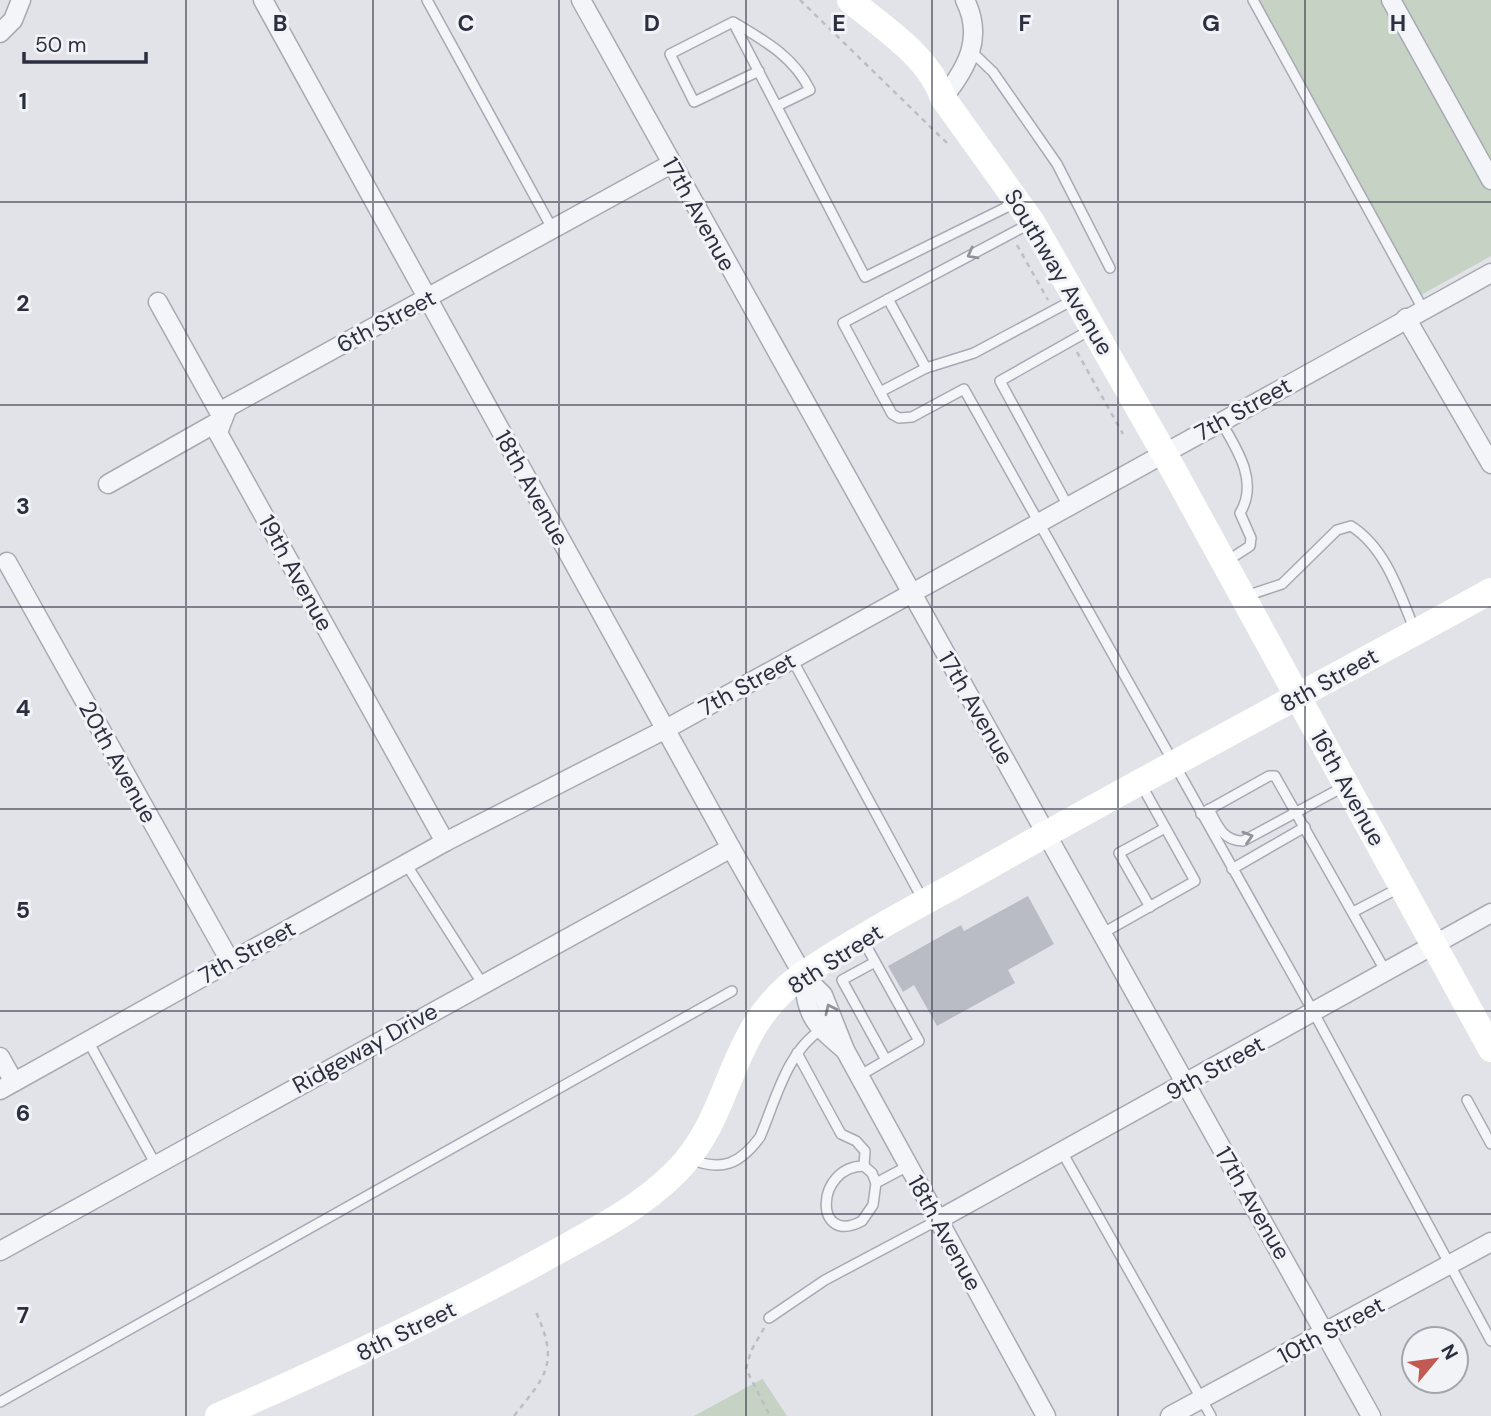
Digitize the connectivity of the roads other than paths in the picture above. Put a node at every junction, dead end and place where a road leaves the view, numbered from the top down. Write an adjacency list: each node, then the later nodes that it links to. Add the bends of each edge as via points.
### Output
1 (21, 0): 11 (street, via 13,20)
2 (263, 0): 22 (street, 18th Avenue)
3 (427, 0): 19 (lane)
4 (581, 0): 16 (street, 17th Avenue)
5 (844, 0): 14 (main road, Southway Avenue, via 923,87)
6 (850, 0): 14 (main road, Southway Avenue, via 912,53 937,81)
7 (965, 0): 12 (street, via 973,22)
8 (1253, 0): 26 (lane)
9 (1391, 0): 17 (street)
10 (733, 22): 13 (lane); 13 (lane, via 670,54 694,102); 15 (lane, via 771,44 805,78 810,89)
11 (0, 33)
12 (972, 52): 14 (street); 20 (lane, via 993,72 1056,164)
13 (759, 71): 15 (lane)
14 (943, 98): 18 (main road, Southway Avenue)
15 (777, 106): 18 (lane, via 865,277)
16 (671, 164): 19 (street, 6th Street); 41 (street, 17th Avenue)
17 (1491, 180)
18 (1025, 212): 23 (lane, one-way to 23); 24 (main road, Southway Avenue)
19 (553, 230): 22 (street, 6th Street)
20 (1110, 268)
21 (1491, 273): 26 (street, 7th Street)
22 (428, 299): 31 (street, 6th Street, via 228,407); 46 (street, 18th Avenue)
23 (888, 299): 29 (lane); 30 (lane, via 843,323)
24 (1076, 299): 28 (main road, Southway Avenue); 29 (lane, via 974,353)
25 (158, 302): 31 (street, 19th Avenue)
26 (1423, 309): 27 (street, 7th Street)
27 (1406, 318): 32 (street, 7th Street); 34 (street)
28 (1093, 328): 33 (main road, Southway Avenue); 36 (lane, via 999,381)
29 (926, 368): 30 (lane)
30 (880, 392): 37 (lane, via 899,418 912,417 964,388)
31 (223, 419): 35 (street, 6th Street); 55 (street, 19th Avenue, via 218,433)
32 (1221, 422): 33 (street, 7th Street); 39 (lane, via 1247,473 1240,513 1251,538 1250,546)
33 (1164, 453): 36 (street, 7th Street); 39 (main road, 16th Avenue)
34 (1491, 464)
35 (108, 484)
36 (1068, 506): 37 (street, 7th Street)
37 (1039, 522): 41 (street, 7th Street); 47 (lane)
38 (7, 562): 67 (street, 20th Avenue)
39 (1224, 563): 42 (main road, 16th Avenue)
40 (1491, 591): 43 (main road, 8th Street)
41 (910, 595): 44 (street, 7th Street); 54 (street, 17th Avenue)
42 (1243, 597): 43 (lane, via 1282,584 1337,530 1351,526 1365,534 1380,555); 45 (main road, 16th Avenue)
43 (1416, 632): 45 (main road, 8th Street)
44 (792, 659): 46 (street, 7th Street); 60 (lane)
45 (1298, 698): 47 (main road, 8th Street); 49 (main road, 16th Avenue)
46 (666, 729): 55 (street, 7th Street); 56 (street, 18th Avenue)
47 (1173, 765): 48 (main road, 8th Street); 50 (lane)
48 (1140, 782): 53 (lane); 54 (main road, 8th Street)
49 (1346, 786): 51 (lane); 59 (main road, 16th Avenue)
50 (1205, 812): 51 (lane, one-way to 51, via 1236,841); 51 (lane, via 1275,776); 58 (lane)
51 (1297, 812): 52 (lane)
52 (1305, 827): 58 (lane); 62 (lane)
53 (1165, 828): 61 (lane, via 1195,881); 61 (lane, via 1119,853)
54 (1046, 834): 60 (main road, 8th Street); 64 (street, 17th Avenue)
55 (445, 842): 57 (street, 7th Street)
56 (731, 848): 70 (street, 18th Avenue); 71 (street, Ridgeway Drive)
57 (406, 864): 67 (street, 7th Street); 71 (lane)
58 (1232, 869): 73 (lane)
59 (1401, 886): 62 (lane); 66 (main road, 16th Avenue)
60 (925, 903): 65 (main road, 8th Street)
61 (1150, 907): 64 (lane)
62 (1353, 912): 69 (lane)
63 (1491, 913): 66 (street, 9th Street)
64 (1103, 933): 82 (street, 17th Avenue)
65 (862, 939): 68 (lane); 70 (main road, 8th Street)
66 (1434, 946): 69 (street, 9th Street); 76 (main road, 16th Avenue)
67 (230, 961): 75 (street, 7th Street)
68 (875, 962): 80 (lane, via 919,1041); 80 (lane, via 842,980)
69 (1386, 972): 73 (street, 9th Street)
70 (803, 975): 74 (street, 18th Avenue, via 806,1007); 77 (street, 18th Avenue, one-way to 70, via 823,995); 87 (main road, 8th Street, via 767,1007 751,1029 712,1120)
71 (482, 983): 88 (street, Ridgeway Drive)
72 (732, 991): 100 (lane)
73 (1314, 1013): 82 (street, 9th Street); 95 (lane)
74 (821, 1030): 77 (street, 18th Avenue); 78 (lane)
75 (88, 1041): 83 (street, 7th Street); 88 (lane)
76 (1491, 1049)
77 (845, 1050): 81 (street, 18th Avenue)
78 (797, 1053): 87 (lane, via 752,1148 727,1166); 89 (lane, via 841,1134 865,1151)
79 (0, 1057): 83 (street)
80 (886, 1060): 81 (lane)
81 (859, 1076): 90 (street, 18th Avenue)
82 (1185, 1084): 86 (street, 9th Street); 97 (street, 17th Avenue)
83 (7, 1086)
84 (1467, 1100): 85 (lane)
85 (1491, 1144)
86 (1062, 1152): 92 (street, 9th Street); 99 (lane)
87 (688, 1158): 101 (main road, 8th Street, via 633,1208 451,1310)
88 (156, 1165): 94 (street, Ridgeway Drive)
89 (864, 1166): 91 (lane); 91 (lane, via 849,1168 832,1184 826,1202 831,1221 843,1226 862,1221 873,1205)
90 (908, 1166): 91 (lane); 92 (street, 18th Avenue)
91 (876, 1183)
92 (938, 1220): 96 (lane, via 825,1280); 102 (street, 18th Avenue)
93 (1491, 1242): 95 (street, 10th Street)
94 (0, 1251)
95 (1449, 1265): 97 (street, 10th Street); 98 (lane)
96 (769, 1318)
97 (1327, 1333): 99 (street, 10th Street); 105 (street, 17th Avenue)
98 (1491, 1341)
99 (1201, 1399): 103 (street, 10th Street); 104 (lane)
100 (0, 1402)
101 (218, 1416)
102 (1046, 1416)
103 (1170, 1416)
104 (1210, 1416)
105 (1371, 1416)

